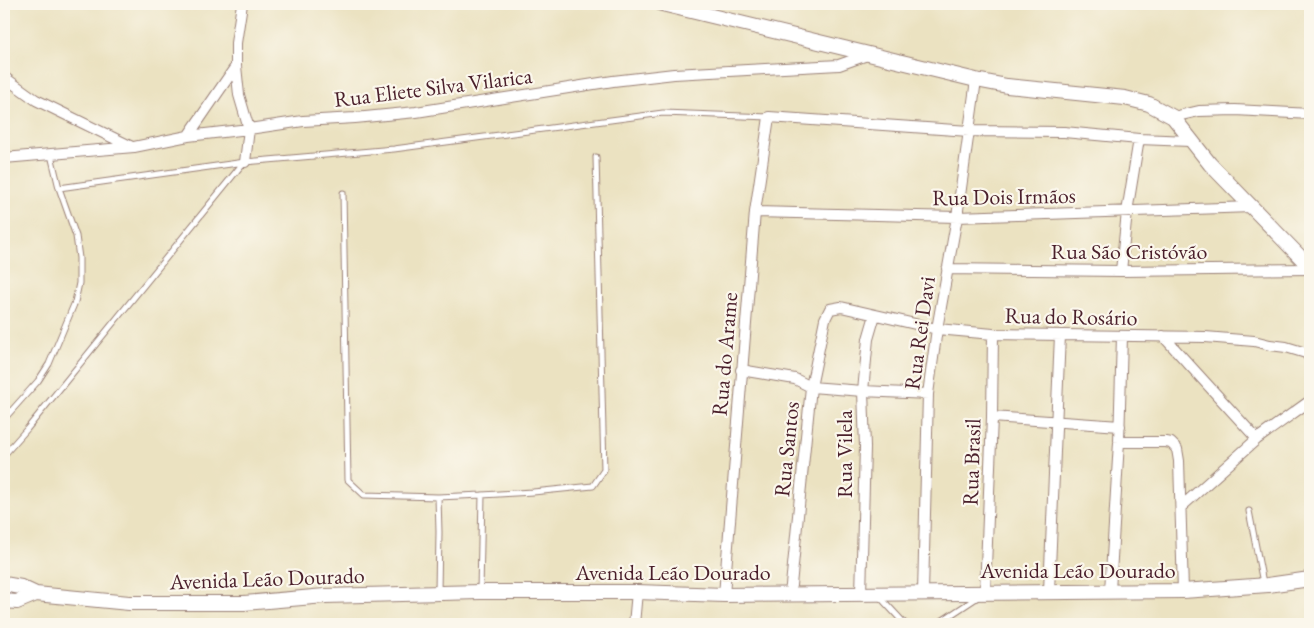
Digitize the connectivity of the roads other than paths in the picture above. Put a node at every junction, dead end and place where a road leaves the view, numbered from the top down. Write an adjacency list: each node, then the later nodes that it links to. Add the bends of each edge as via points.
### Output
1 (242, 4): 4 (street)
2 (662, 4): 3 (main road)
3 (867, 55): 6 (main road); 10 (street, Rua Eliete Silva Vilarica, via 831,66 674,74 416,112 303,121)
4 (236, 66): 10 (street, via 239,95); 12 (street)
5 (4, 77): 15 (street, via 36,100)
6 (976, 80): 9 (main road, via 1125,98 1149,104); 11 (street, Rua Rei Davi)
7 (1310, 114): 9 (street, via 1235,110 1199,111)
8 (769, 117): 11 (street); 19 (lane, via 663,113 394,148); 23 (street, Rua do Arame)
9 (1173, 117): 14 (main road)
10 (249, 130): 12 (street, Rua Eliete Silva Vilarica); 19 (street)
11 (969, 131): 13 (street, via 1064,132); 25 (street, Rua Rei Davi)
12 (188, 136): 15 (street, Rua Eliete Silva Vilarica)
13 (1139, 139): 14 (street); 24 (street)
14 (1190, 141): 22 (main road)
15 (134, 147): 16 (street, Rua Eliete Silva Vilarica)
16 (51, 155): 18 (street, Rua Eliete Silva Vilarica); 20 (lane)
17 (596, 157): 49 (lane, via 604,470 593,486)
18 (4, 158)
19 (245, 162): 20 (lane); 48 (lane)
20 (59, 188): 43 (lane, via 76,236 79,283 75,302 49,364)
21 (344, 193): 50 (lane, via 348,480 364,495)
22 (1252, 207): 24 (street, Rua Dois Irmãos); 27 (main road)
23 (756, 212): 25 (street, Rua Dois Irmãos); 37 (street, Rua do Arame)
24 (1127, 212): 25 (street, Rua Dois Irmãos); 28 (street)
25 (956, 217): 26 (street, Rua Rei Davi)
26 (947, 268): 28 (street, Rua São Cristóvão); 31 (street, Rua Rei Davi)
27 (1310, 268): 28 (street, Rua São Cristóvão)
28 (1121, 271)
29 (830, 309): 30 (street, Rua do Rosário, via 841,307); 38 (street, Rua Santos)
30 (875, 315): 31 (street, Rua do Rosário); 39 (street, Rua Vilela, via 868,339)
31 (937, 329): 32 (street, Rua do Rosário); 40 (street, Rua Rei Davi)
32 (993, 334): 33 (street, Rua do Rosário); 42 (street, Rua Brasil)
33 (1060, 335): 34 (street, Rua do Rosário); 44 (street)
34 (1122, 336): 35 (street, Rua do Rosário); 45 (street)
35 (1163, 336): 36 (street, Rua do Rosário, via 1254,341 1306,353); 46 (street)
36 (1310, 358)
37 (741, 370): 38 (street, via 795,380); 68 (street, Rua do Arame)
38 (811, 387): 39 (street); 65 (street, Rua Santos)
39 (863, 391): 40 (street); 66 (street, Rua Vilela, via 865,447)
40 (928, 394): 63 (street, Rua Rei Davi)
41 (1310, 402): 46 (street)
42 (992, 417): 44 (street); 62 (street, Rua Brasil)
43 (4, 419)
44 (1057, 421): 45 (street); 56 (street)
45 (1120, 426): 47 (street)
46 (1257, 440): 51 (street)
47 (1119, 442): 51 (street, via 1166,442 1174,445 1179,461); 57 (street)
48 (4, 455)
49 (482, 495): 50 (lane); 60 (lane)
50 (438, 497): 59 (lane)
51 (1182, 506): 58 (street)
52 (1249, 511): 55 (lane)
53 (1310, 579): 55 (main road, Avenida Leão Dourado)
54 (4, 584): 64 (main road, Avenida Leão Dourado)
55 (1264, 586): 58 (main road, Avenida Leão Dourado)
56 (1049, 591): 57 (main road, Avenida Leão Dourado); 62 (main road, Avenida Leão Dourado)
57 (1110, 591): 58 (main road, Avenida Leão Dourado)
58 (1183, 591)
59 (438, 592): 60 (main road, Avenida Leão Dourado); 64 (main road, Avenida Leão Dourado, via 244,603 129,604)
60 (480, 592): 61 (main road, Avenida Leão Dourado)
61 (637, 592): 68 (main road, Avenida Leão Dourado); 70 (street)
62 (985, 592): 63 (main road, Avenida Leão Dourado); 72 (lane)
63 (923, 593): 67 (main road, Avenida Leão Dourado)
64 (36, 594): 69 (main road, Avenida Leão Dourado, via 17,602)
65 (790, 594): 66 (main road, Avenida Leão Dourado); 68 (main road, Avenida Leão Dourado)
66 (861, 594): 67 (main road, Avenida Leão Dourado)
67 (877, 594): 71 (lane)
68 (724, 595)
69 (4, 602)
70 (634, 624)
71 (905, 624)
72 (937, 624)

